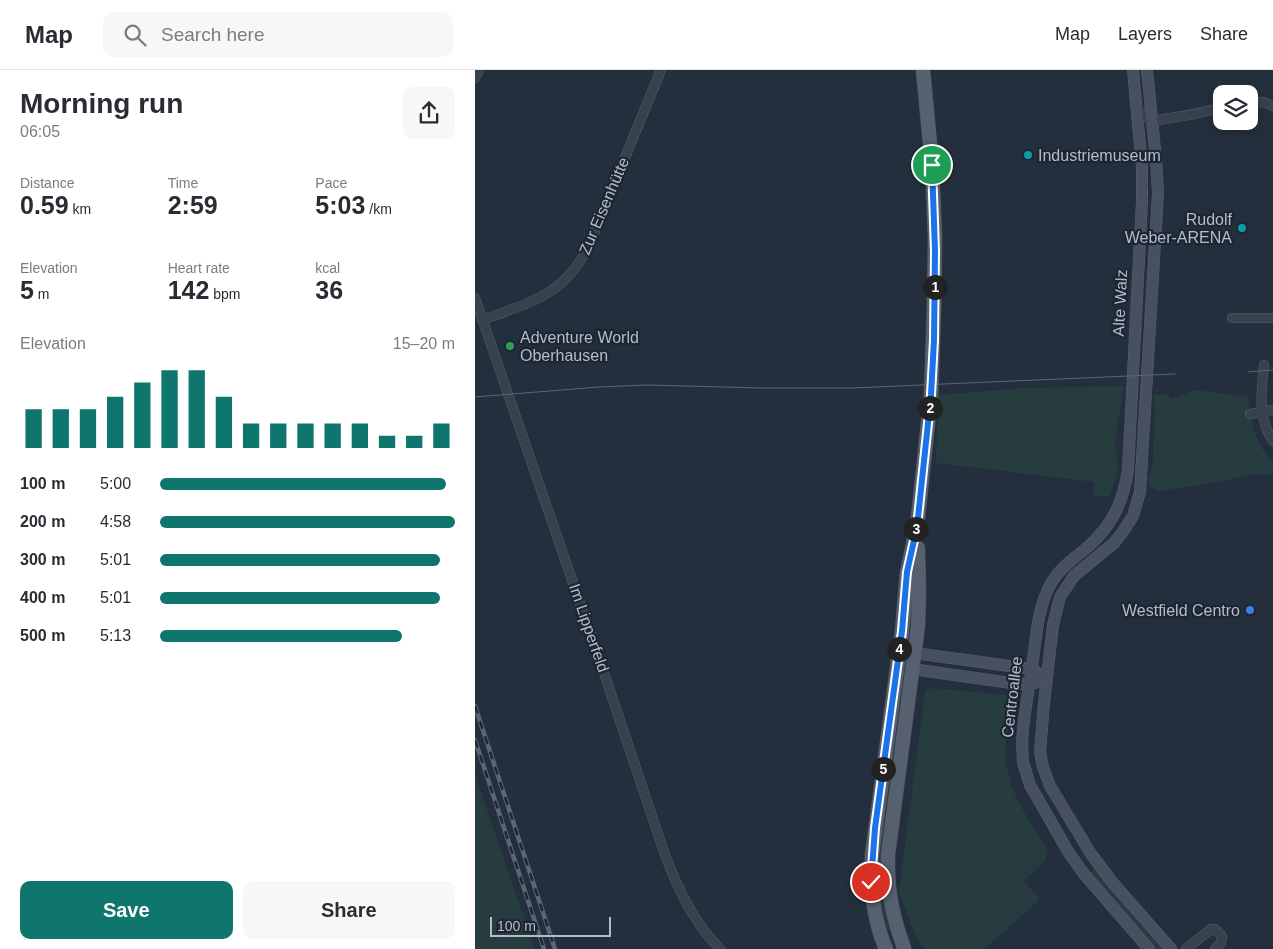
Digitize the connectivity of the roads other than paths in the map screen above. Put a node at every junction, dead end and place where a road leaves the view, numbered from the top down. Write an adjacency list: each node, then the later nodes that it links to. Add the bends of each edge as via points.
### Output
1 (479, 70): 6 (street)
2 (661, 70): 15 (street, Zur Eisenhütte, via 590,243 576,268 565,281 539,299)
3 (923, 70): 23 (main road, via 935,238 931,395)
4 (1133, 70): 9 (street, Alte Walz)
5 (1147, 70): 11 (street, Alte Walz)
6 (475, 78)
7 (1258, 102): 8 (street)
8 (1273, 106)
9 (1137, 109): 11 (street); 21 (street, Alte Walz, via 1142,201 1128,470)
10 (1213, 110): 11 (street)
11 (1151, 121): 22 (street, Alte Walz, via 1157,202)
12 (475, 298): 15 (street, Im Lipperfeld)
13 (1232, 318): 14 (street)
14 (1273, 318)
15 (483, 320): 30 (street, Im Lipperfeld, via 672,874 695,918)
16 (1263, 366): 18 (street)
17 (1273, 410): 18 (street)
18 (1262, 412): 19 (street); 20 (street)
19 (1250, 414)
20 (1273, 441)
21 (1122, 498): 27 (street, Centroallee, via 1103,531 1062,569 1049,586 1043,602)
22 (1137, 508): 28 (street, Centroallee, via 1118,539 1074,576 1060,597)
23 (917, 527): 24 (main road, via 919,608); 25 (main road, via 907,572)
24 (914, 653): 25 (main road); 26 (main road); 27 (street)
25 (898, 657): 26 (main road); 31 (main road, via 872,866 874,913)
26 (912, 669): 29 (street); 32 (main road, via 888,855 891,909)
27 (1032, 669): 28 (street); 29 (street, Centroallee)
28 (1045, 676): 29 (street); 34 (street, Centroallee, via 1040,752 1050,786 1099,866)
29 (1029, 684): 33 (street, Centroallee, via 1022,744 1030,785 1080,870)
30 (720, 949)
31 (885, 949): 32 (main road)
32 (904, 949)
33 (1149, 949)
34 (1171, 949)
35 (1186, 949): 36 (street, via 1215,929 1222,936)
36 (1215, 949)

